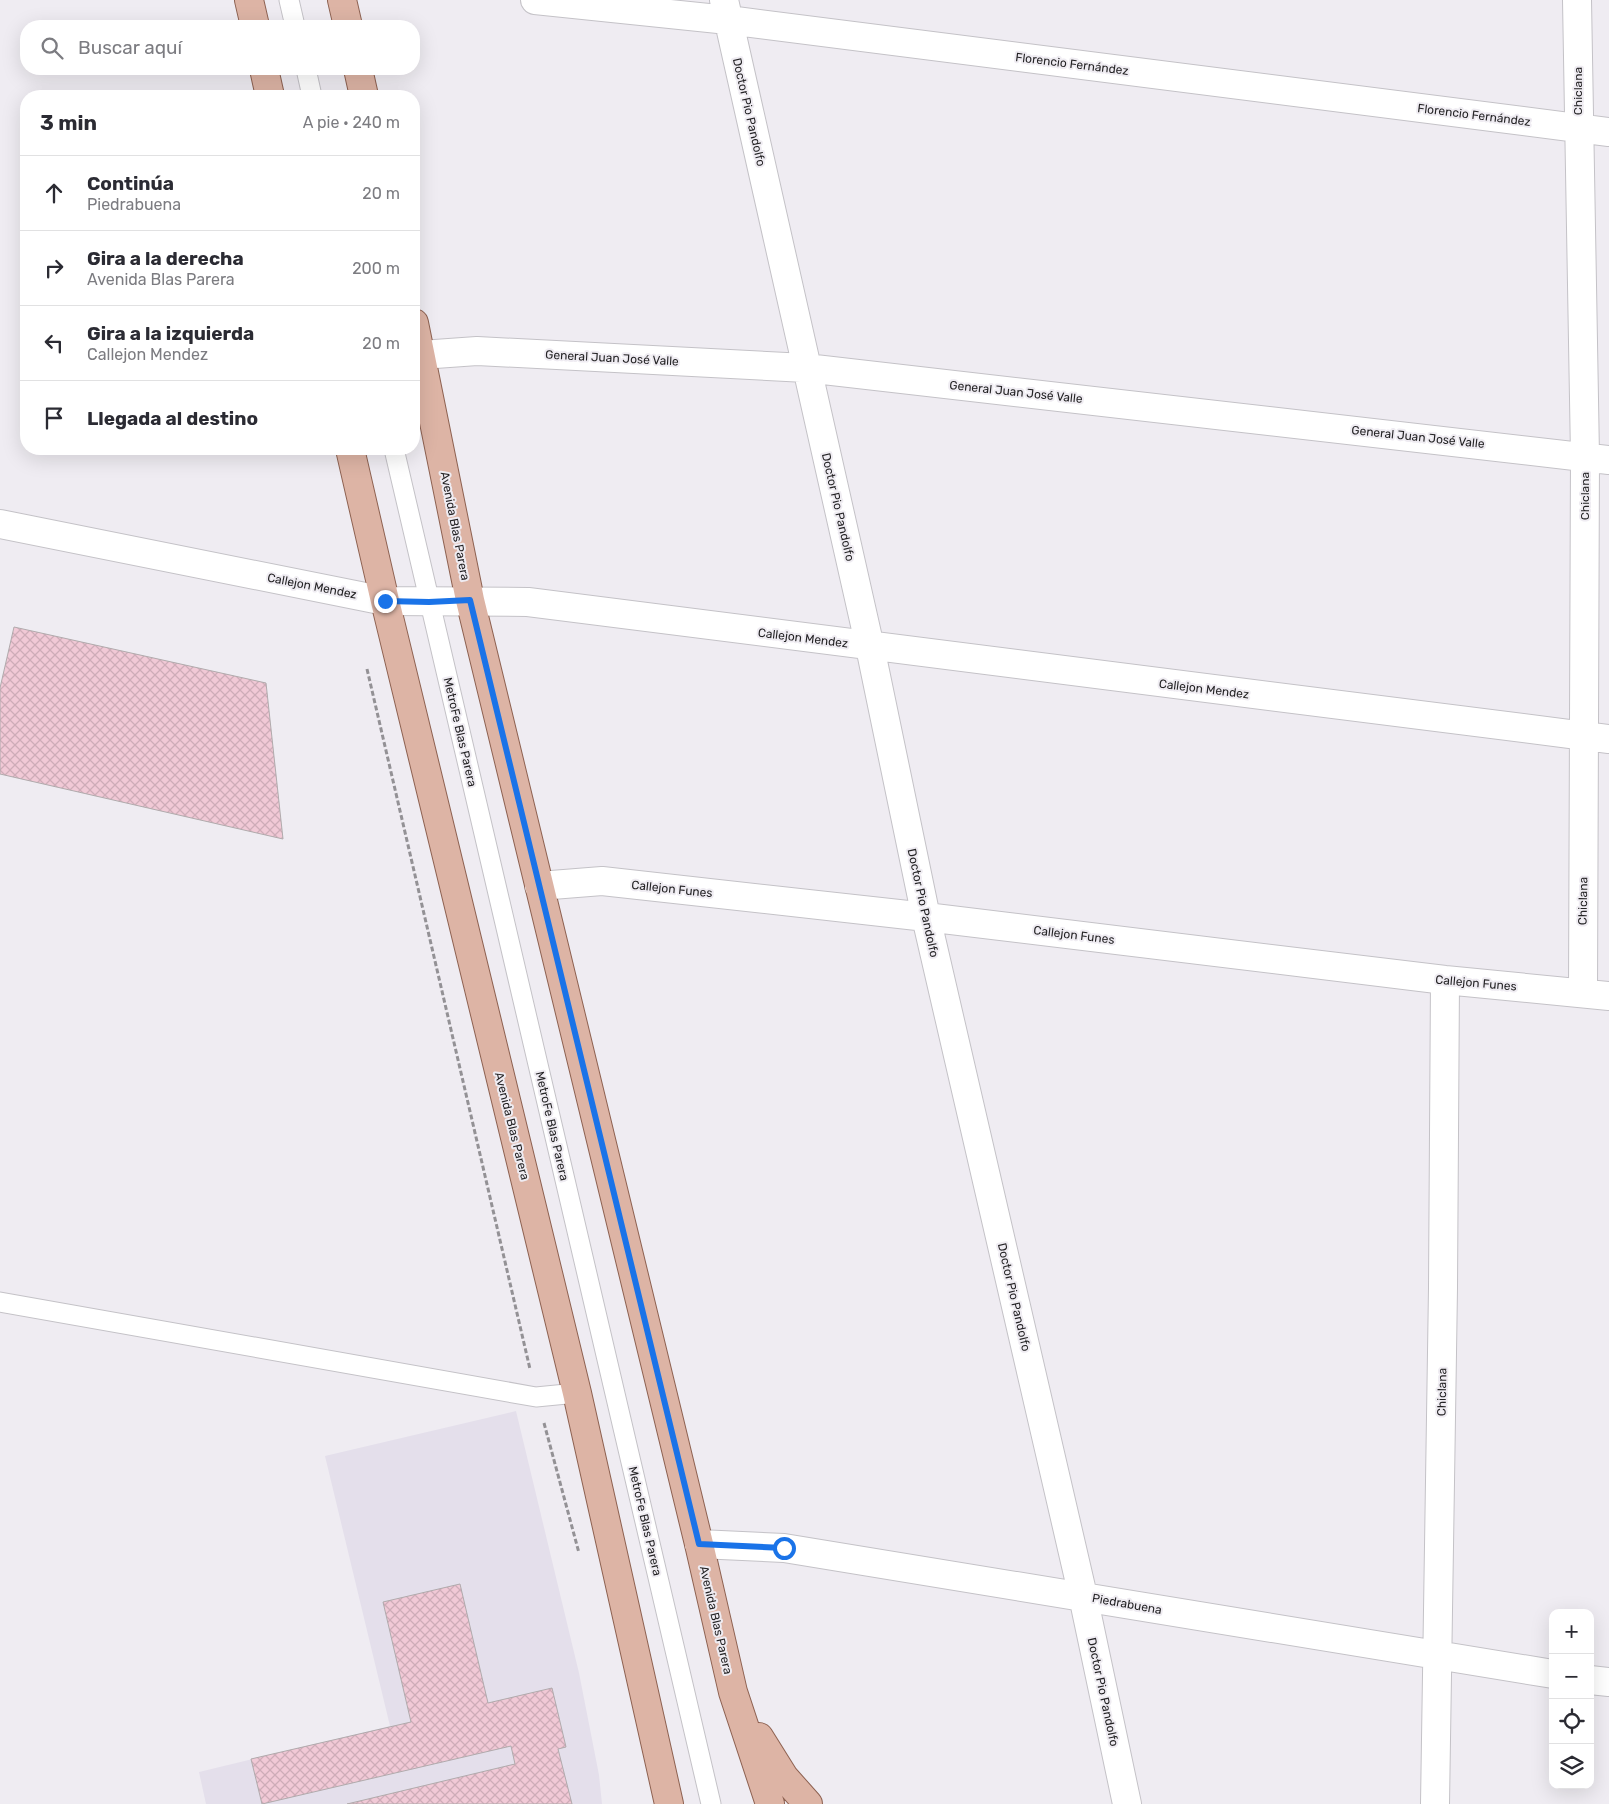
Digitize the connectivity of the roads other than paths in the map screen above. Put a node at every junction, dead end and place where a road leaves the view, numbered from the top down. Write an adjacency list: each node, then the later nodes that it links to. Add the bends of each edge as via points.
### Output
1 (249, 0): 7 (main road)
2 (289, 0): 8 (lane)
3 (342, 0): 9 (main road)
4 (535, 0): 6 (street, Florencio Fernández)
5 (1577, 0): 16 (street, Chiclana)
6 (726, 10): 16 (street, Florencio Fernández); 20 (street, Doctor Pio Pandolfo)
7 (253, 20)
8 (294, 20)
9 (347, 20)
10 (265, 75): 13 (main road)
11 (307, 75): 14 (lane)
12 (359, 75): 15 (main road)
13 (269, 90)
14 (311, 90)
15 (363, 90)
16 (1578, 128): 17 (street, Florencio Fernández); 23 (street, Chiclana)
17 (1609, 132)
18 (420, 350): 19 (main road, Avenida Blas Parera)
19 (421, 355): 20 (street, General Juan José Valle, via 477,351); 25 (main road, Avenida Blas Parera)
20 (806, 368): 23 (street, General Juan José Valle); 28 (street, Doctor Pio Pandolfo)
21 (351, 455): 26 (main road, Avenida Blas Parera)
22 (395, 455): 27 (lane, MetroFe Blas Parera)
23 (1597, 458): 29 (street, Chiclana)
24 (0, 524): 26 (street, Callejon Mendez)
25 (470, 600): 27 (street, Callejon Mendez); 28 (street, Callejon Mendez, via 528,602); 30 (main road, Avenida Blas Parera)
26 (385, 601): 27 (street, Callejon Mendez); 36 (main road, Avenida Blas Parera)
27 (429, 602): 45 (lane, MetroFe Blas Parera)
28 (870, 647): 29 (street, Callejon Mendez); 31 (street, Doctor Pio Pandolfo)
29 (1597, 738): 33 (street, Chiclana)
30 (539, 886): 31 (street, Callejon Funes, via 602,882); 37 (main road, Avenida Blas Parera)
31 (926, 917): 32 (street, Callejon Funes); 38 (street, Doctor Pio Pandolfo)
32 (1445, 980): 33 (street, Callejon Funes); 39 (street, Chiclana, via 1444,1278)
33 (1582, 992): 34 (street, Callejon Funes)
34 (1609, 996)
35 (0, 1302): 36 (lane, via 536,1397)
36 (577, 1393): 44 (main road, Avenida Blas Parera)
37 (699, 1544): 38 (street, Piedrabuena, via 784,1548); 43 (main road, Avenida Blas Parera)
38 (1083, 1596): 39 (street, Piedrabuena); 48 (street, Doctor Pio Pandolfo)
39 (1437, 1656): 40 (street, Piedrabuena); 49 (street, Chiclana)
40 (1549, 1673)
41 (1594, 1680): 42 (street)
42 (1609, 1682)
43 (733, 1692): 46 (main road, Avenida Blas Parera); 47 (main road, via 784,1777)
44 (670, 1804)
45 (711, 1804)
46 (770, 1804)
47 (808, 1804)
48 (1127, 1804)
49 (1435, 1804)

